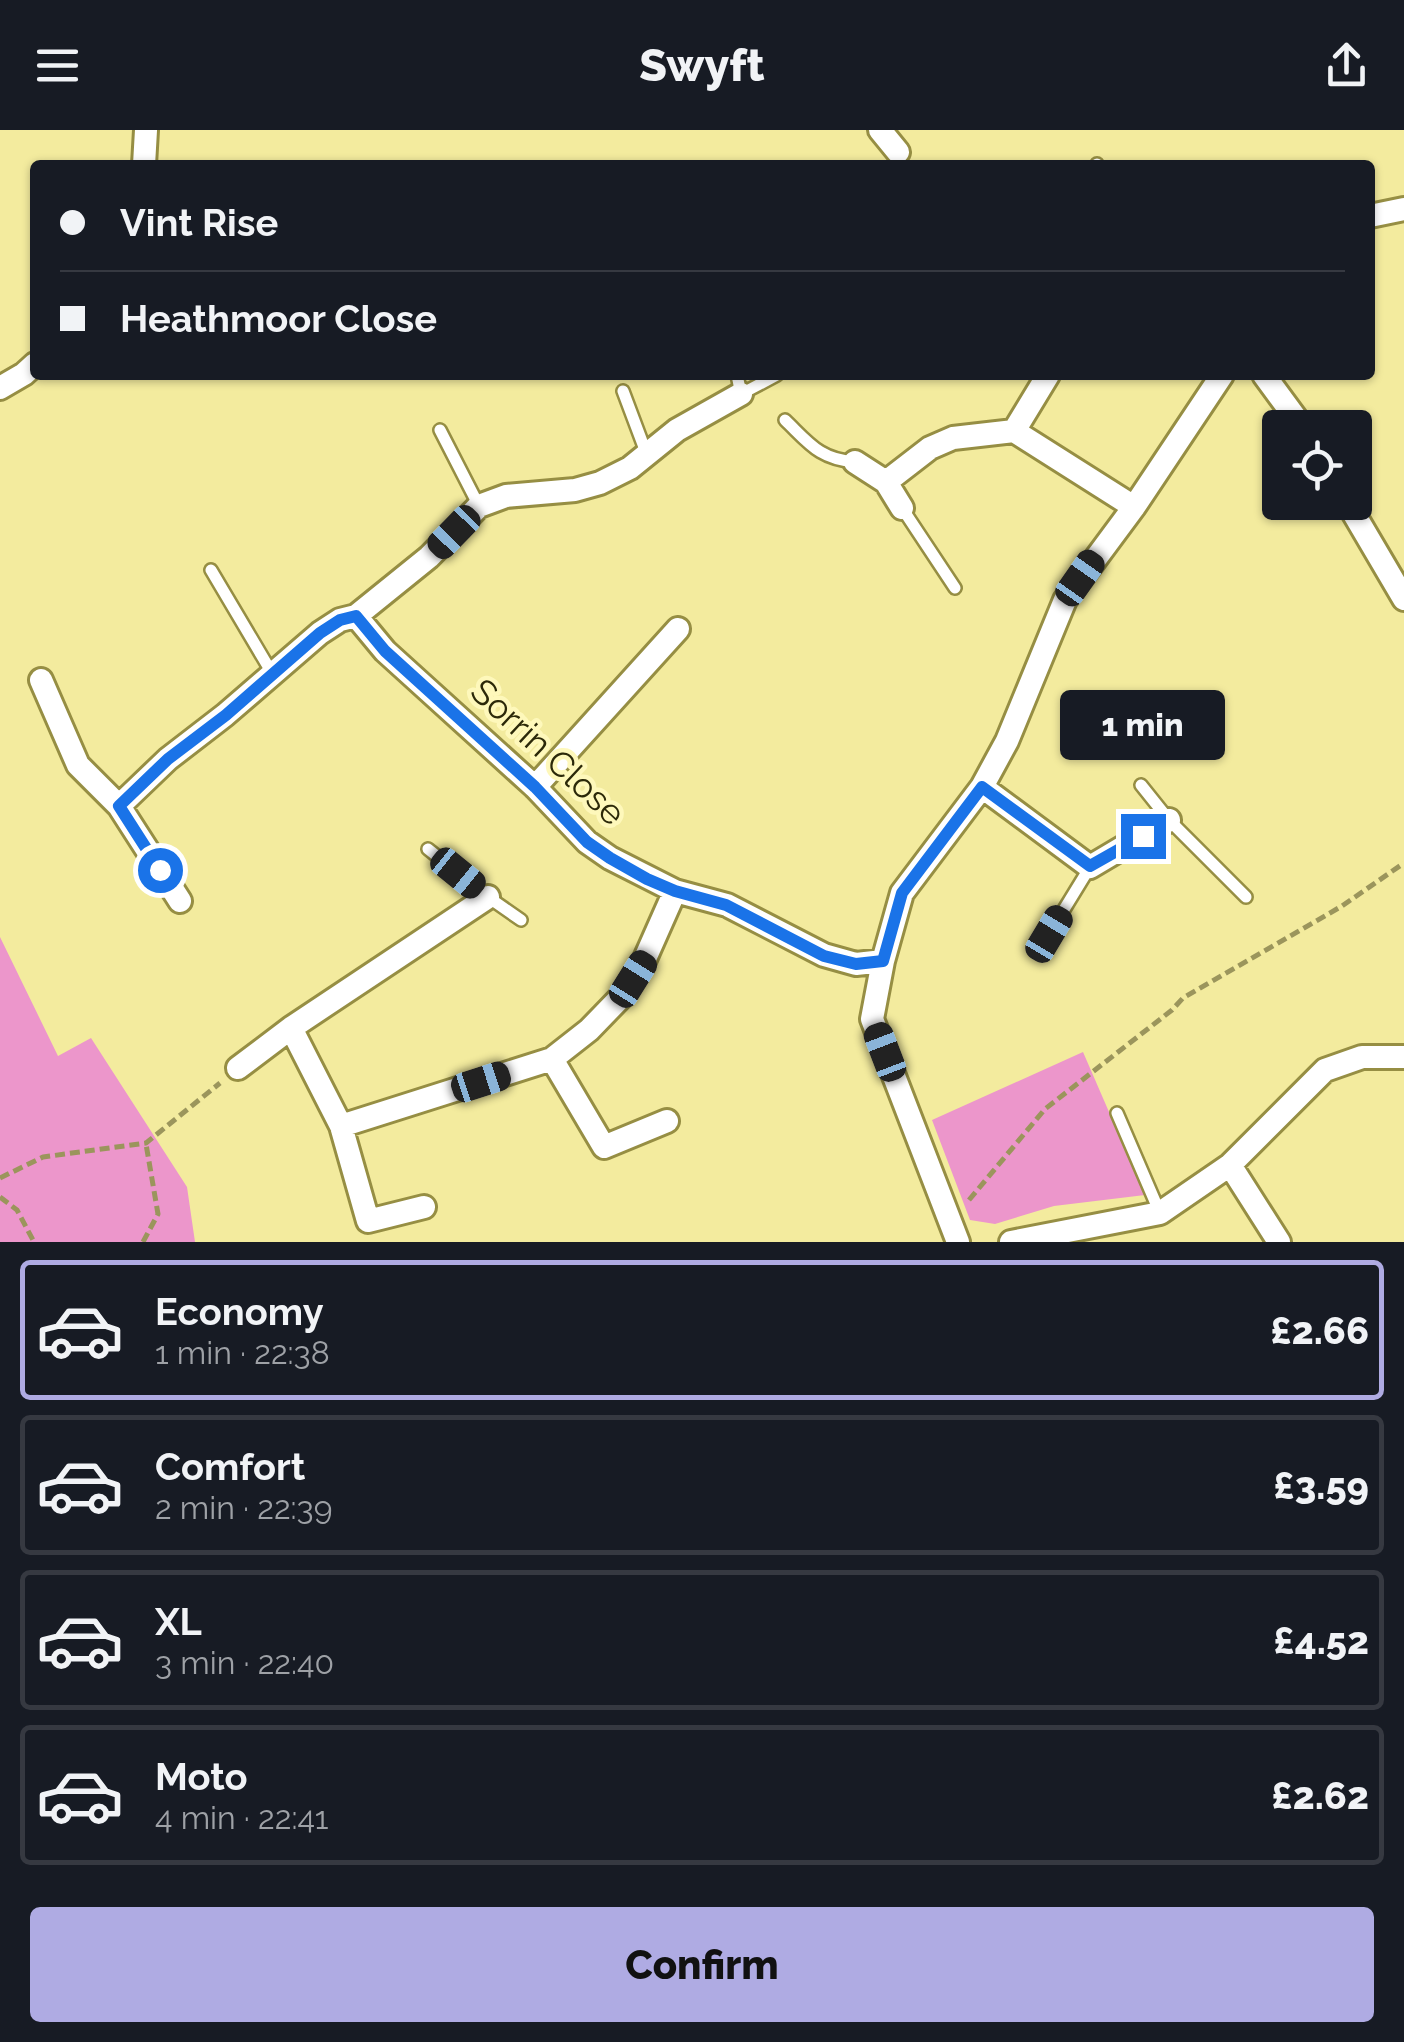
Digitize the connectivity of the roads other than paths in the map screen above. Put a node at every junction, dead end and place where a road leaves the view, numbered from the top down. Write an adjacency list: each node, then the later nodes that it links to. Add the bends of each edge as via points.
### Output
1 (146, 130): 4 (street)
2 (880, 130): 3 (street)
3 (898, 152)
4 (144, 160)
5 (1404, 209): 6 (street)
6 (1375, 215)
7 (30, 367): 12 (street)
8 (1045, 380): 17 (street)
9 (1219, 380): 22 (street)
10 (1268, 380): 14 (street)
11 (739, 384): 18 (street)
12 (0, 388)
13 (623, 391): 18 (lane)
14 (1290, 410)
15 (785, 420): 19 (lane, via 824,456)
16 (440, 430): 21 (lane)
17 (1014, 431): 20 (street, via 953,438); 22 (street)
18 (647, 455): 21 (street, via 600,483)
19 (854, 462): 20 (street)
20 (886, 482): 23 (street)
21 (479, 506): 28 (street, via 429,558)
22 (1134, 507): 34 (street, via 1065,600)
23 (902, 508): 26 (lane)
24 (1358, 520): 27 (street)
25 (210, 570): 30 (lane)
26 (955, 588)
27 (1404, 599)
28 (356, 616): 30 (street, via 320,633); 33 (street, Sorrin Close, via 385,651)
29 (678, 629): 33 (street)
30 (272, 673): 35 (street)
31 (41, 680): 35 (street, via 78,765)
32 (1141, 786): 36 (lane)
33 (535, 787): 39 (street, Sorrin Close, via 587,842)
34 (982, 787): 38 (street); 45 (street, via 902,893)
35 (119, 806): 42 (street)
36 (1169, 820): 38 (street); 41 (lane)
37 (428, 849): 40 (lane)
38 (1090, 866): 44 (lane)
39 (675, 891): 45 (street, Sorrin Close, via 726,905 824,956 856,964); 48 (street, via 621,997)
40 (488, 898): 43 (lane); 46 (street)
41 (1246, 898)
42 (180, 901)
43 (521, 920)
44 (1049, 934)
45 (883, 961): 56 (street, via 872,1019)
46 (290, 1028): 49 (street); 52 (street)
47 (1404, 1057): 53 (street, via 1362,1057 1325,1070)
48 (552, 1059): 51 (street, via 604,1146); 52 (street)
49 (238, 1068)
50 (1117, 1113): 55 (lane)
51 (667, 1121)
52 (341, 1126): 54 (street, via 368,1220)
53 (1230, 1165): 55 (street); 58 (street)
54 (424, 1208)
55 (1160, 1212): 57 (street)
56 (954, 1232)
57 (1011, 1242)
58 (1279, 1242)

